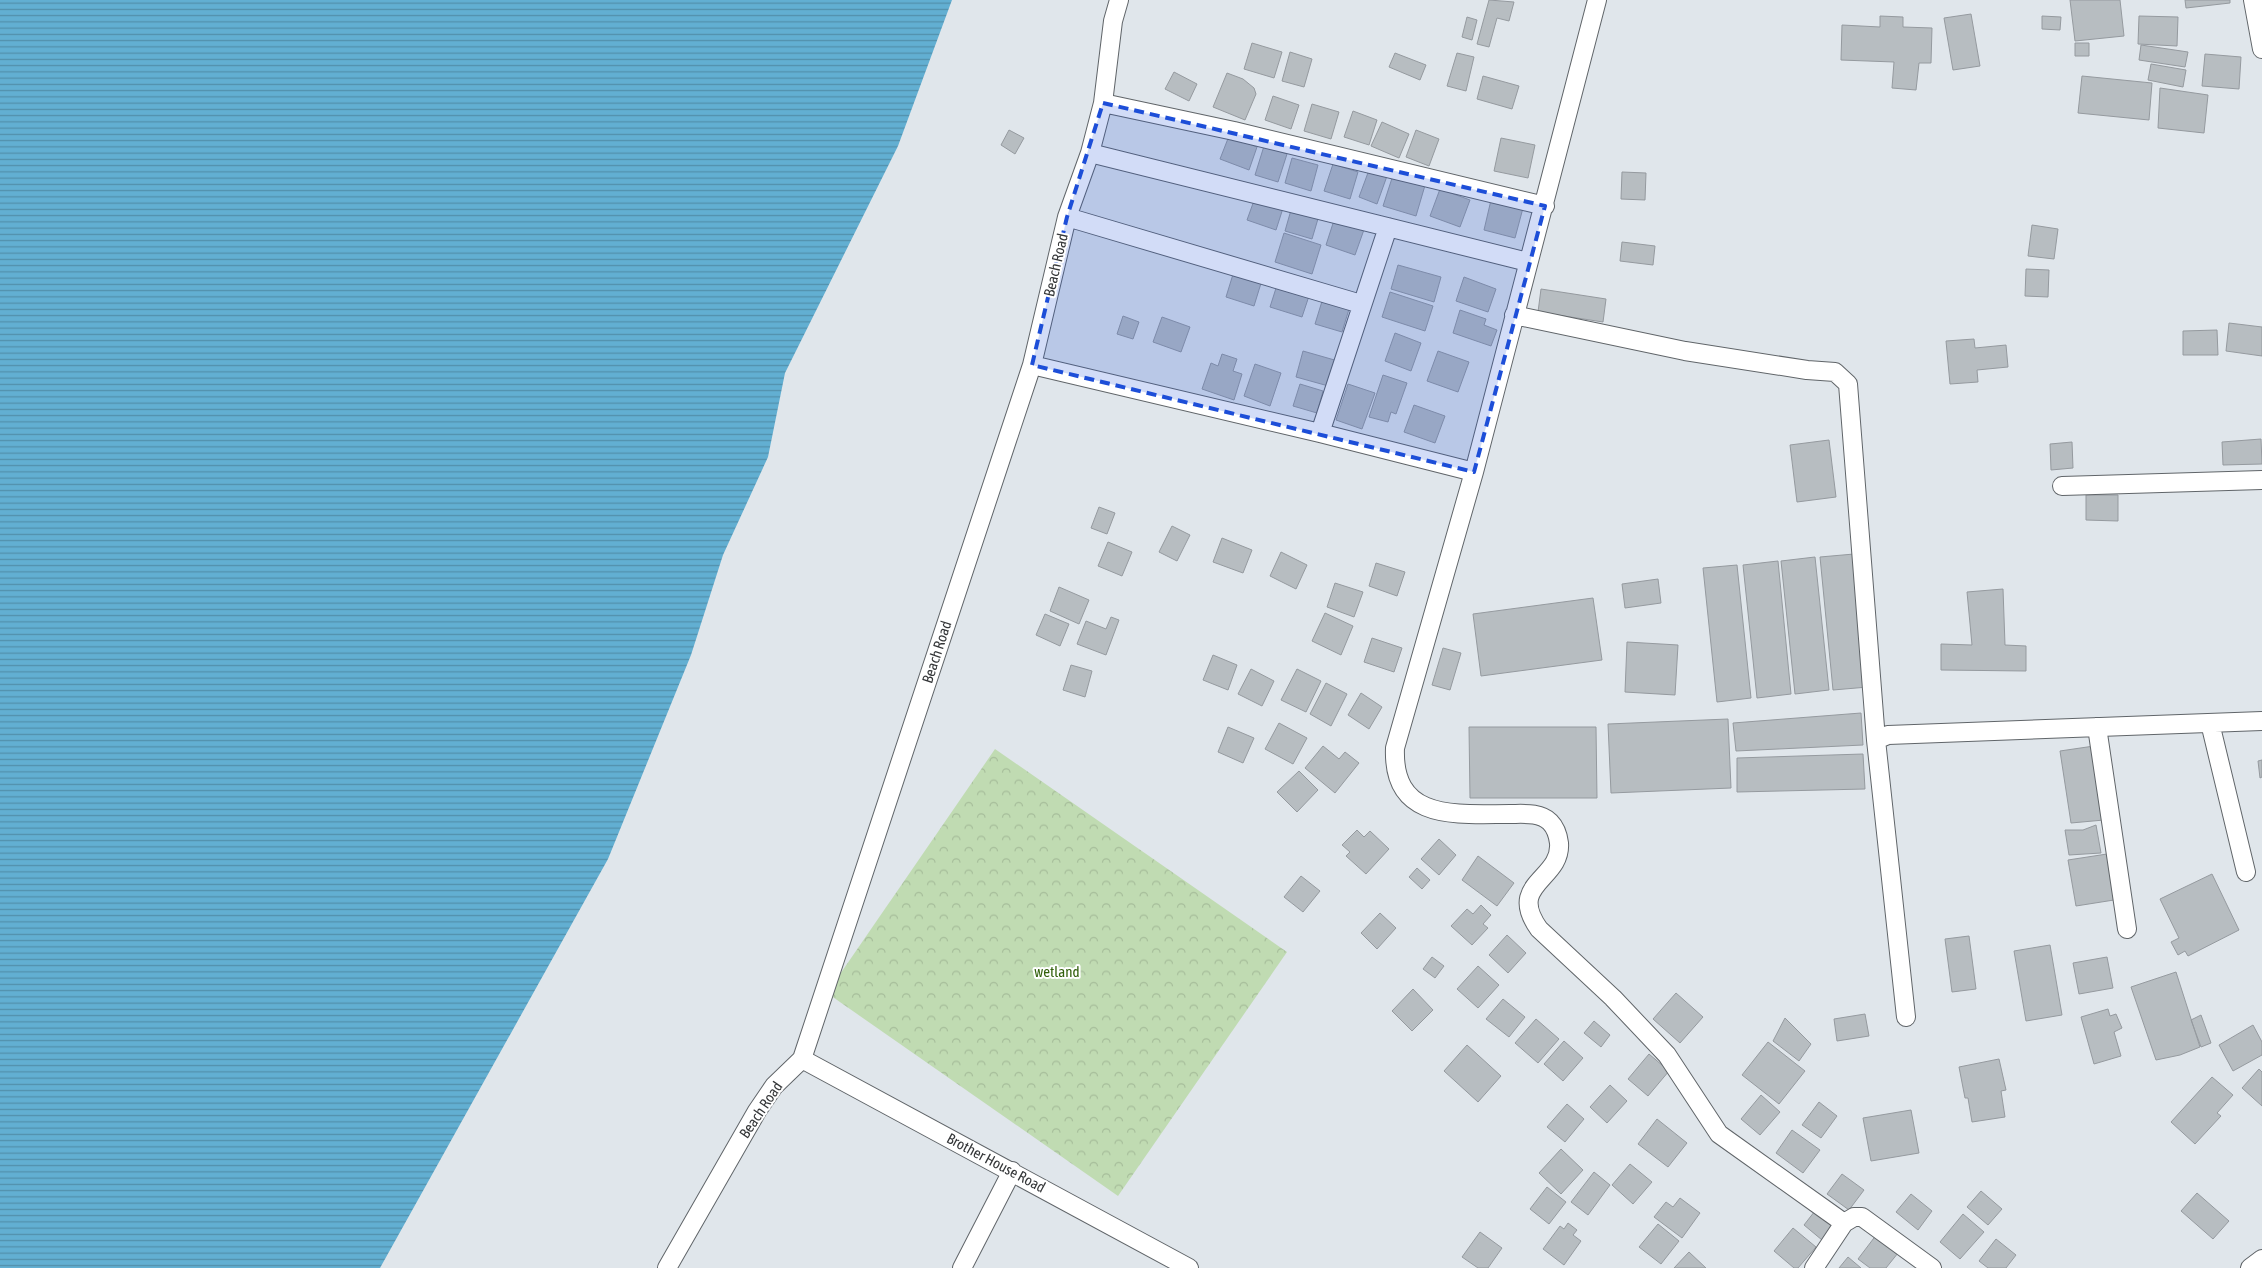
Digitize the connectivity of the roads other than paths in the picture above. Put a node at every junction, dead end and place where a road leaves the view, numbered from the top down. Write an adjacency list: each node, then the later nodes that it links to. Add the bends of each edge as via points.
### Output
1 (1119, 0): 5 (street, Beach Road, via 1113,20)
2 (1598, 0): 7 (street)
3 (2253, 0): 4 (street)
4 (2262, 49)
5 (1103, 103): 6 (street, Beach Road); 7 (street)
6 (1090, 152): 8 (street, Beach Road); 9 (street)
7 (1545, 206): 10 (street)
8 (1067, 217): 11 (street); 13 (street, Beach Road)
9 (1388, 227): 10 (street); 11 (street)
10 (1528, 262): 12 (street)
11 (1361, 304): 14 (street)
12 (1514, 315): 15 (street); 21 (street, via 1685,351 1835,372 1848,384)
13 (1032, 365): 14 (street); 25 (street, Beach Road)
14 (1320, 433): 15 (street)
15 (1474, 472): 27 (street, via 1394,748 1394,765 1402,786 1415,801 1432,810 1456,814 1526,814 1550,822 1558,835 1560,850 1529,895 1531,919 1667,1055 1719,1134)
16 (2262, 480): 17 (street)
17 (2062, 486)
18 (2262, 721): 19 (street)
19 (2210, 723): 20 (street); 22 (street)
20 (2097, 727): 21 (street, via 1888,735); 23 (street)
21 (1876, 740): 24 (street)
22 (2246, 872)
23 (2127, 929)
24 (1906, 1017)
25 (802, 1059): 26 (street, Brother House Road); 29 (street, Beach Road, via 774,1086 757,1111)
26 (1012, 1171): 30 (street); 31 (street, Brother House Road)
27 (1844, 1223): 32 (street); 33 (street, via 1854,1217 1862,1217)
28 (2262, 1259): 34 (street)
29 (667, 1268)
30 (962, 1268)
31 (1189, 1268)
32 (1814, 1268)
33 (1932, 1268)
34 (2250, 1268)

